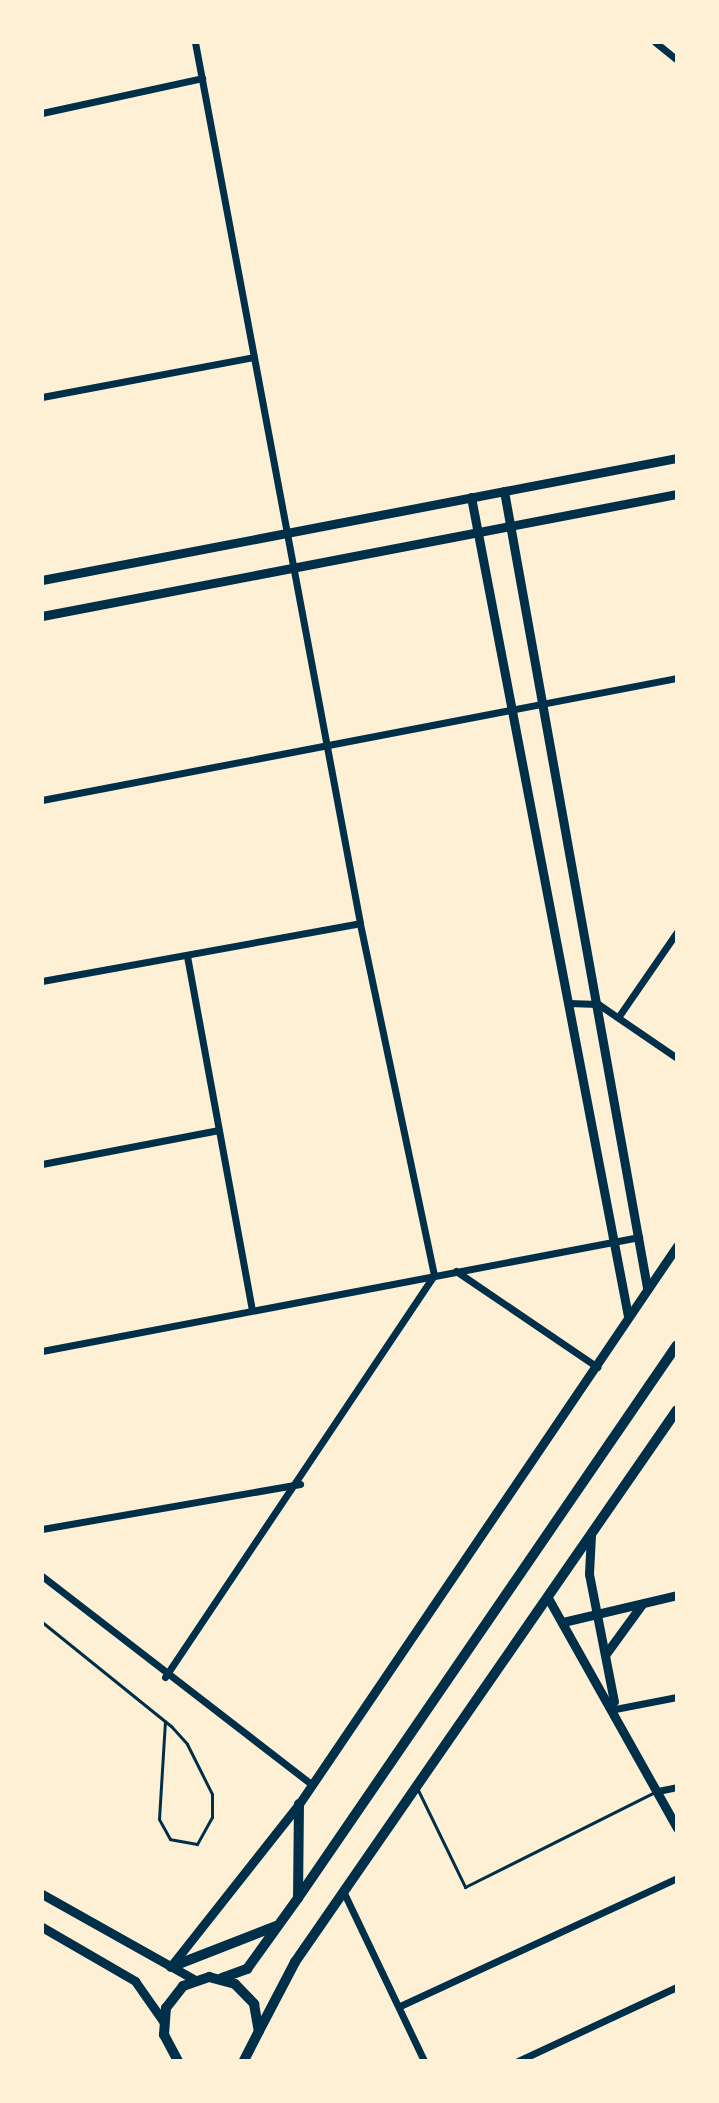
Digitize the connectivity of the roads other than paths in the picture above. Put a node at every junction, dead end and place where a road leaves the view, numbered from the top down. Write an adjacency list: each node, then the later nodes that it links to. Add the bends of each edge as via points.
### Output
1 (195, 42): 4 (street)
2 (655, 42): 3 (street)
3 (677, 60)
4 (202, 78): 5 (street); 6 (street)
5 (42, 113)
6 (253, 357): 7 (street); 14 (street)
7 (42, 397)
8 (677, 458): 9 (street)
9 (504, 491): 11 (street); 12 (street)
10 (677, 494): 12 (street)
11 (471, 497): 13 (street); 14 (street)
12 (510, 523): 13 (street); 19 (street)
13 (477, 529): 15 (street); 20 (street)
14 (286, 533): 15 (street); 16 (street)
15 (291, 564): 17 (street); 21 (street)
16 (42, 580)
17 (42, 616)
18 (677, 678): 19 (street)
19 (539, 703): 20 (street); 28 (street)
20 (512, 710): 21 (street); 27 (street)
21 (326, 740): 22 (street); 23 (street)
22 (42, 800)
23 (360, 923): 25 (street); 37 (street)
24 (677, 932): 29 (street)
25 (187, 956): 26 (street); 31 (street)
26 (42, 981)
27 (568, 1003): 28 (street); 34 (street)
28 (598, 1004): 29 (street); 33 (street)
29 (619, 1016): 30 (street)
30 (677, 1058)
31 (219, 1130): 32 (street); 39 (street)
32 (42, 1164)
33 (639, 1237): 34 (street); 38 (street)
34 (613, 1243): 36 (street); 40 (street)
35 (677, 1246): 38 (street)
36 (456, 1270): 37 (street); 43 (street)
37 (434, 1275): 39 (street); 45 (street)
38 (647, 1287): 40 (street)
39 (252, 1309): 42 (street)
40 (628, 1316): 43 (street)
41 (677, 1345): 69 (main road)
42 (42, 1351)
43 (597, 1367): 60 (street)
44 (677, 1410): 47 (main road)
45 (300, 1484): 46 (street); 56 (street)
46 (42, 1529)
47 (592, 1531): 50 (main road); 52 (street)
48 (42, 1576): 56 (street)
49 (677, 1595): 51 (street)
50 (548, 1598): 54 (street); 61 (main road)
51 (643, 1603): 52 (street); 55 (street)
52 (597, 1614): 54 (street); 55 (street)
53 (42, 1622): 59 (lane)
54 (563, 1622): 58 (street)
55 (605, 1655): 58 (street)
56 (165, 1677): 60 (street)
57 (677, 1697): 58 (street)
58 (615, 1709): 63 (street)
59 (165, 1721): 59 (lane, via 187,1744 212,1794 206,1836 178,1844 159,1819)
60 (312, 1785): 64 (street)
61 (416, 1787): 63 (lane, via 465,1887); 67 (main road)
62 (677, 1787): 63 (street)
63 (658, 1791): 65 (street)
64 (299, 1804): 69 (main road); 72 (street)
65 (677, 1828)
66 (677, 1878): 76 (street)
67 (344, 1893): 76 (street); 78 (main road)
68 (42, 1894): 72 (street)
69 (298, 1898): 70 (main road)
70 (278, 1925): 72 (main road); 73 (main road, via 247,1969)
71 (42, 1927): 77 (street, via 125,1973)
72 (171, 1967): 74 (street)
73 (222, 1978): 74 (main road); 78 (main road, via 246,1992)
74 (195, 1980): 77 (main road, via 173,1996)
75 (677, 1987): 84 (street)
76 (400, 2006): 83 (street)
77 (163, 2021): 79 (main road)
78 (259, 2031): 82 (main road)
79 (164, 2035): 80 (main road); 81 (main road)
80 (166, 2061)
81 (178, 2061)
82 (244, 2061)
83 (424, 2061)
84 (518, 2061)

